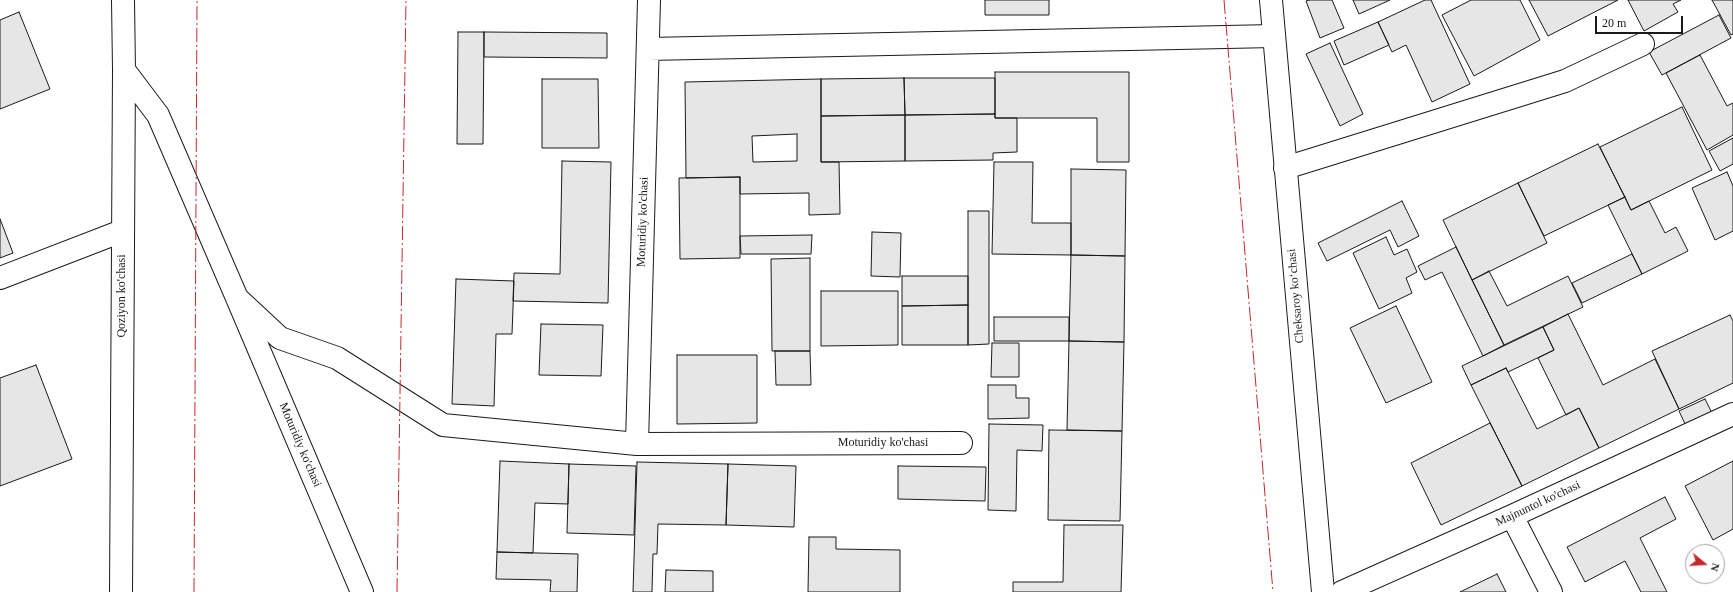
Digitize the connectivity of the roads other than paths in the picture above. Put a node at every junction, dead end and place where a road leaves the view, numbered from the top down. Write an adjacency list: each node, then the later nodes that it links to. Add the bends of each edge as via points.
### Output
1 (123, 0): 7 (street, Qoziyon ko'chasi)
2 (649, 0): 6 (street, Moturidiy ko'chasi)
3 (1271, 0): 4 (street, Cheksaroy koʻchasi)
4 (1274, 36): 6 (street); 8 (street, Cheksaroy koʻchasi)
5 (1642, 44): 8 (street, via 1565,81)
6 (648, 49): 14 (street, Moturidiy ko'chasi)
7 (124, 70): 9 (street, Qoziyon ko'chasi); 11 (street, Moturidiy ko'chasi, via 158,115)
8 (1285, 168): 18 (street, Cheksaroy koʻchasi)
9 (122, 231): 10 (street); 16 (street, Qoziyon ko'chasi)
10 (0, 278)
11 (237, 298): 14 (street, Moturidiy ko'chasi, via 280,338 337,358 443,425); 17 (street, Moturidiy ko'chasi)
12 (1733, 414): 15 (street, Majnuntol ko'chasi)
13 (961, 443): 14 (street, Moturidiy ko'chasi)
14 (637, 444)
15 (1512, 516): 19 (street, Majnuntol ko'chasi); 20 (street)
16 (121, 592)
17 (362, 592)
18 (1323, 592)
19 (1342, 592)
20 (1551, 592)

